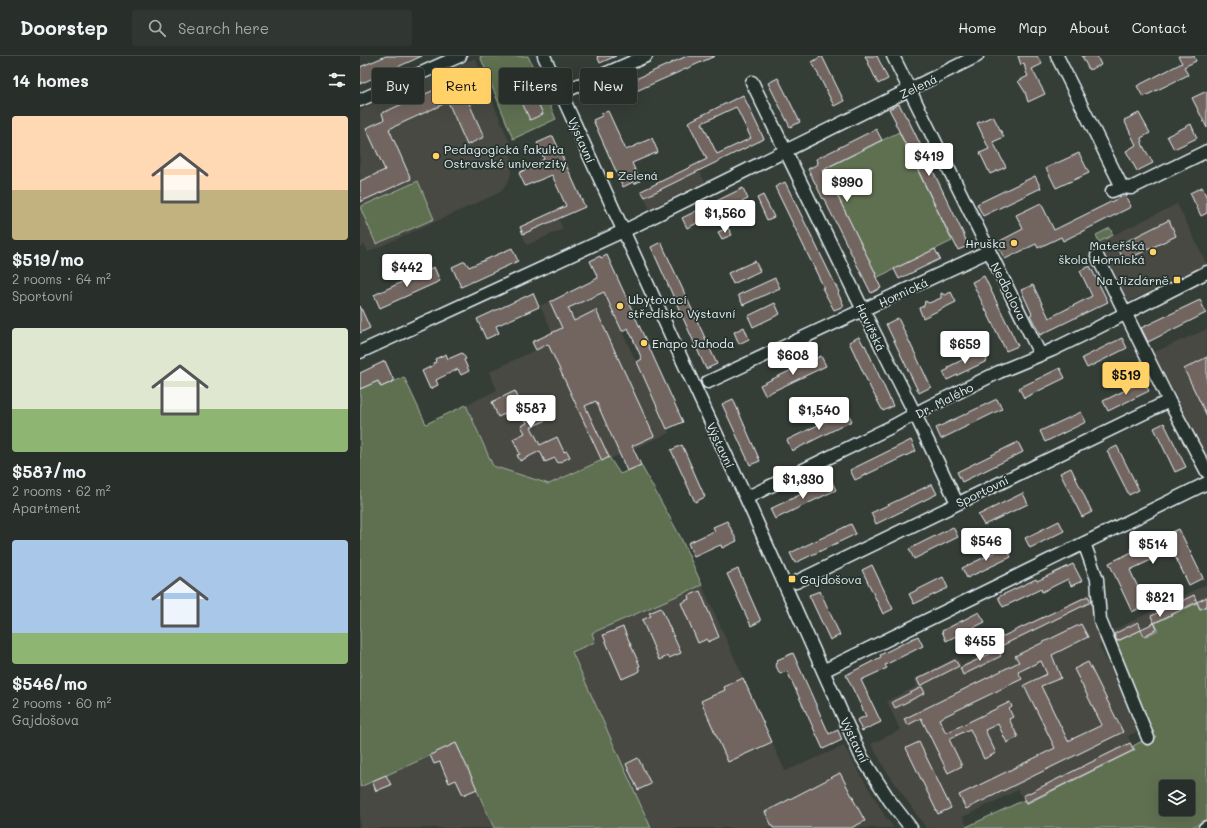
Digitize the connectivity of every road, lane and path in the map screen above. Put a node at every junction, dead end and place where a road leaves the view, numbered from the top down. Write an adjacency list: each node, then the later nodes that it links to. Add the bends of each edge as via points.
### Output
1 (460, 56): 11 (street)
2 (544, 56): 7 (street, Výstavní)
3 (646, 56): 9 (street)
4 (893, 56): 10 (street, Nedbalova)
5 (977, 56): 10 (street, Zelená)
6 (1057, 56): 14 (street, via 1117,189 1131,188)
7 (549, 68)
8 (752, 82): 13 (street, Havířská)
9 (572, 89)
10 (910, 90): 13 (street, Zelená); 16 (street, Nedbalova)
11 (360, 100)
12 (566, 104): 15 (street, Výstavní)
13 (786, 150): 15 (street, Zelená); 19 (street, Havířská)
14 (1207, 151)
15 (623, 231): 21 (street, Zelená); 28 (street, Výstavní)
16 (989, 251): 19 (street, Hornická); 22 (street, Nedbalova)
17 (1097, 256): 20 (street)
18 (1207, 272): 20 (street, Dr. Malého)
19 (863, 310): 23 (street, Hornická); 25 (street, Havířská)
20 (1126, 312): 22 (street, Dr. Malého); 24 (street)
21 (360, 352)
22 (1040, 354): 25 (street, Dr. Malého)
23 (708, 382)
24 (1169, 401): 26 (street); 29 (street, Sportovní)
25 (915, 414): 28 (street, Dr. Malého); 29 (street, Havířská)
26 (1207, 472)
27 (1207, 483): 30 (street)
28 (746, 498): 32 (street, Výstavní)
29 (957, 503): 31 (street, Sportovní)
30 (1084, 543): 32 (street); 33 (street, via 1097,579 1100,620)
31 (796, 582)
32 (823, 671): 34 (street, Výstavní, via 861,756)
33 (1148, 738)
34 (911, 828)

